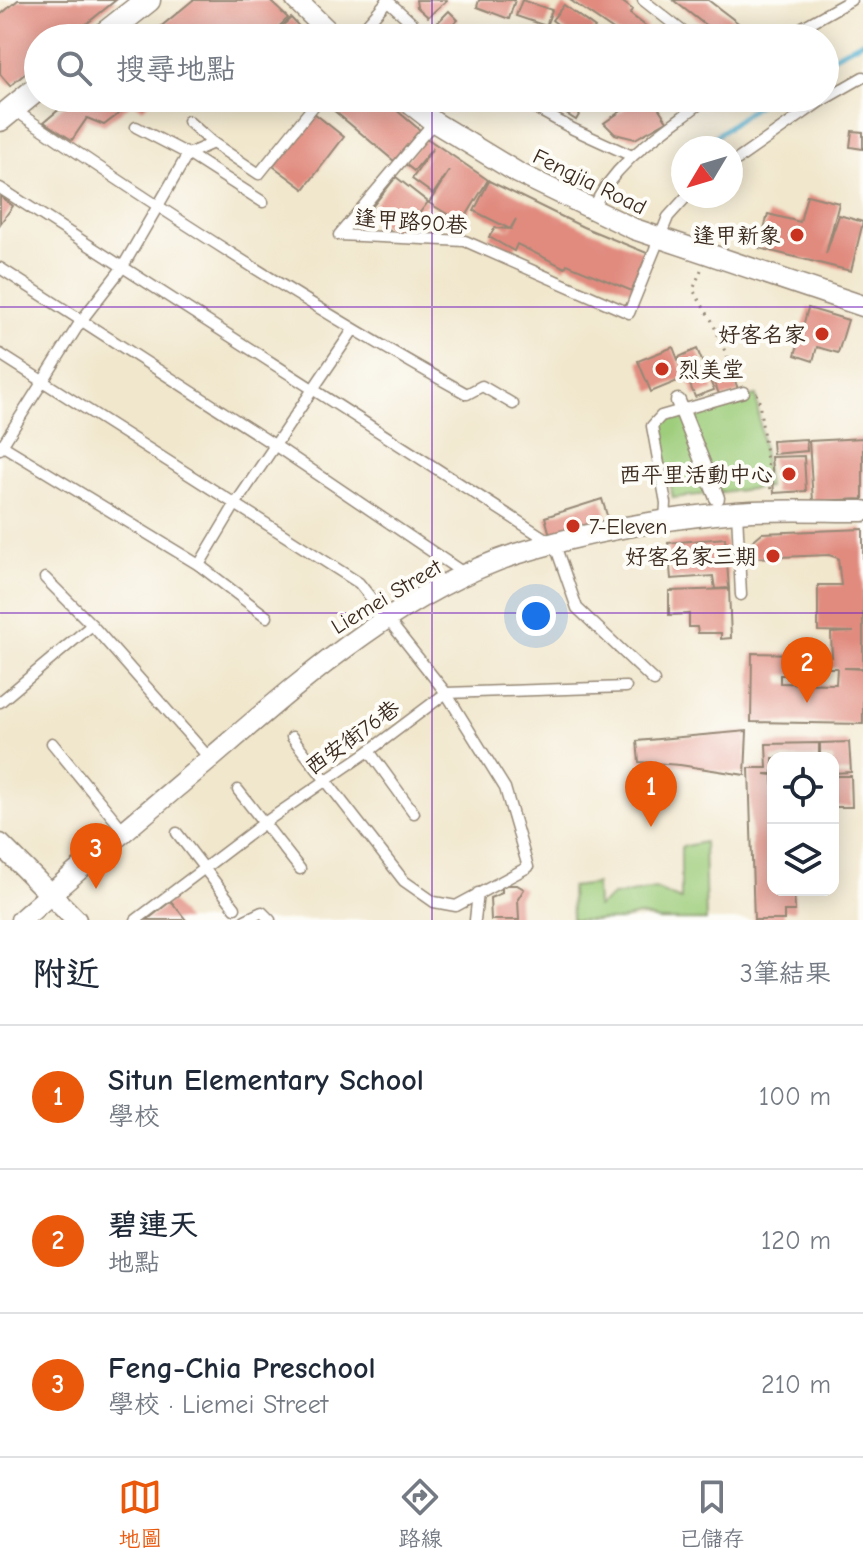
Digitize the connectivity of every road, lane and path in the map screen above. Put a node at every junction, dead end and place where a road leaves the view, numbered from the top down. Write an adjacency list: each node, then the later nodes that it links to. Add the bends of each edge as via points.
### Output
1 (148, 0): 6 (street)
2 (296, 0): 7 (street)
3 (387, 0): 8 (lane); 9 (lane)
4 (643, 0): 10 (lane)
5 (851, 0): 11 (lane)
6 (118, 24)
7 (321, 24)
8 (367, 24)
9 (413, 24)
10 (673, 24)
11 (808, 24)
12 (863, 77): 13 (lane)
13 (839, 91)
14 (24, 99): 20 (street)
15 (309, 112): 24 (lane, via 259,174)
16 (421, 112): 22 (street, Fengjia Road)
17 (542, 112): 26 (lane)
18 (689, 112): 26 (lane)
19 (805, 112): 27 (lane)
20 (6, 114): 30 (lane)
21 (188, 121): 24 (lane)
22 (434, 122): 32 (street, Fengjia Road); 33 (lane, 逢甲路90巷, via 339,235 465,241 629,313)
23 (136, 127): 25 (lane)
24 (213, 143): 25 (lane)
25 (188, 154): 29 (lane); 30 (lane)
26 (632, 156): 32 (lane, via 601,191)
27 (743, 156)
28 (0, 188): 36 (lane)
29 (263, 202)
30 (156, 207): 36 (lane); 39 (lane)
31 (676, 208): 33 (lane)
32 (593, 210): 33 (street, Fengjia Road)
33 (659, 239): 34 (street, Fengjia Road)
34 (707, 255): 37 (street, Fengjia Road); 43 (path, via 693,290)
35 (0, 268): 38 (lane)
36 (122, 268): 38 (lane); 42 (lane)
37 (863, 306)
38 (81, 321): 41 (lane); 47 (lane)
39 (353, 330): 42 (lane); 44 (lane, via 467,394 482,386)
40 (0, 354): 41 (lane)
41 (41, 382): 46 (lane); 50 (lane)
42 (314, 389): 47 (lane); 54 (lane)
43 (744, 392): 45 (lane); 48 (path, via 758,394)
44 (513, 404)
45 (680, 405): 49 (street); 53 (lane, via 652,426)
46 (0, 446): 55 (lane)
47 (276, 446): 50 (lane); 56 (lane)
48 (771, 494)
49 (717, 498)
50 (236, 503): 55 (lane); 60 (lane, via 359,583)
51 (863, 511): 52 (street, Liemei Street)
52 (737, 512): 53 (street, Liemei Street); 58 (lane)
53 (665, 521): 54 (street, Liemei Street)
54 (555, 545): 56 (street, Liemei Street, via 516,554); 62 (lane, via 577,608)
55 (199, 565): 59 (lane)
56 (467, 575): 60 (street, Liemei Street)
57 (45, 578): 61 (lane)
58 (741, 595)
59 (267, 617)
60 (387, 618): 64 (lane); 69 (street, Liemei Street, via 277,700)
61 (92, 625): 65 (lane); 69 (lane)
62 (654, 681)
63 (626, 687): 64 (lane)
64 (446, 693): 68 (lane, 西安街76巷); 80 (lane, via 505,788 528,867)
65 (0, 702)
66 (292, 737): 70 (lane)
67 (52, 743): 74 (lane)
68 (369, 751): 70 (lane, 西安街76巷); 72 (lane)
69 (210, 759): 74 (street, Liemei Street)
70 (327, 779): 73 (lane, 西安街76巷); 80 (lane, via 413,889 446,906)
71 (238, 790): 73 (lane)
72 (414, 813)
73 (264, 823): 77 (lane, 西安街76巷); 78 (lane)
74 (124, 831): 79 (street, Liemei Street)
75 (177, 833): 77 (lane)
76 (0, 844): 79 (street)
77 (205, 868): 81 (lane); 84 (lane, 西安街76巷)
78 (300, 869)
79 (52, 893): 82 (street, Liemei Street); 83 (street)
80 (478, 893): 87 (lane)
81 (235, 908)
82 (21, 920)
83 (76, 920)
84 (136, 920)
85 (245, 920): 86 (lane, via 262,912)
86 (270, 920)
87 (475, 920)

